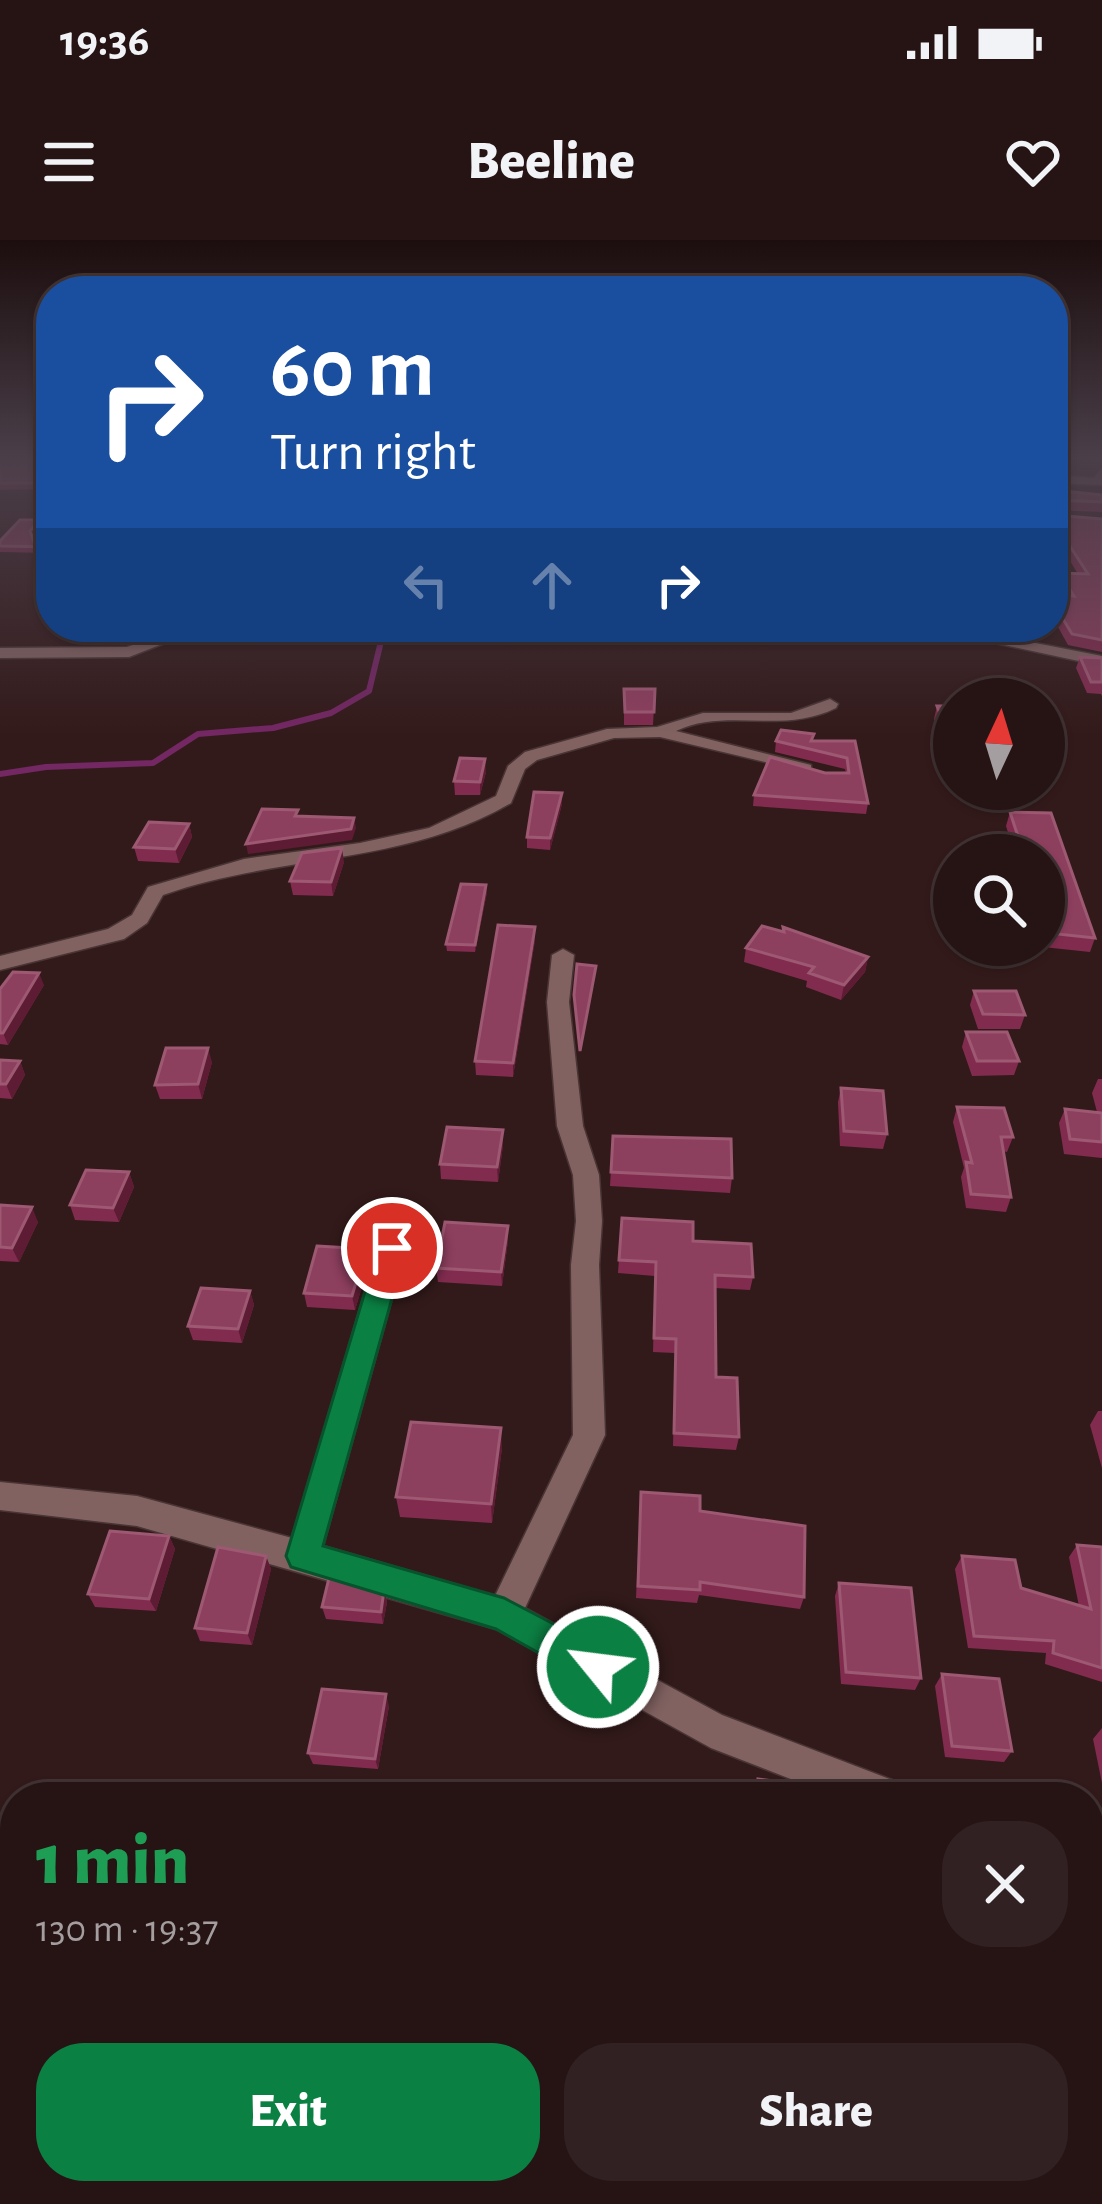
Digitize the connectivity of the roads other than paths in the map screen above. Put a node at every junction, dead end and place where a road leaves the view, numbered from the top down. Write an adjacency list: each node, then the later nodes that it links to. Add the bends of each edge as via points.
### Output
1 (157, 642): 3 (street, via 129,652)
2 (1003, 642): 4 (street)
3 (0, 653)
4 (1102, 662)
5 (830, 704): 6 (street, via 806,715 686,718)
6 (660, 732): 7 (street); 9 (street, via 548,749 518,766 504,800 487,812 352,851 210,873 154,891 140,919 116,934)
7 (815, 771)
8 (562, 955): 13 (street, via 558,1001 570,1126 586,1175 589,1221 589,1435)
9 (0, 963)
10 (392, 1248): 12 (street)
11 (0, 1496): 12 (street, via 137,1511)
12 (303, 1556): 13 (street)
13 (504, 1615): 14 (street, via 711,1729)
14 (847, 1782)

